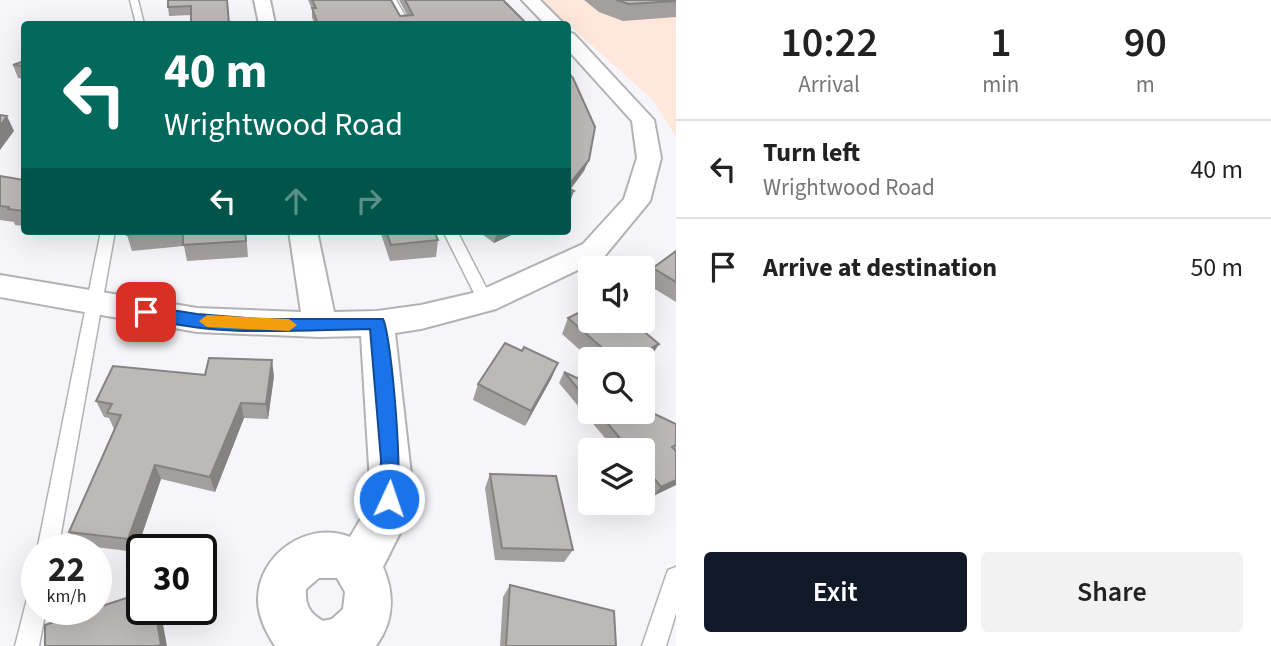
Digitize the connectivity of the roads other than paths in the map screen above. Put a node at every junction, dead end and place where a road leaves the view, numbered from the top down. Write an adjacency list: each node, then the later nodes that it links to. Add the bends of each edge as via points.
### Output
1 (134, 0): 5 (lane)
2 (262, 0): 6 (street)
3 (392, 0): 7 (lane)
4 (530, 0): 8 (street)
5 (139, 21)
6 (266, 21)
7 (404, 21)
8 (552, 21)
9 (571, 42): 14 (street, via 643,120 649,158 637,201 593,251)
10 (107, 235): 15 (lane)
11 (304, 235): 17 (street)
12 (452, 235): 14 (lane)
13 (0, 286): 15 (street)
14 (485, 301): 16 (street)
15 (96, 304): 17 (street, via 197,320); 18 (lane)
16 (377, 323): 17 (street); 19 (street, via 391,483 387,515)
17 (320, 326)
18 (50, 534)
19 (358, 568): 23 (street, via 370,596 369,612 350,639); 23 (street, via 348,559 322,554 298,564 283,587 285,616 292,631)
20 (676, 578): 24 (lane)
21 (31, 625): 22 (lane)
22 (27, 646)
23 (321, 646)
24 (654, 646)

